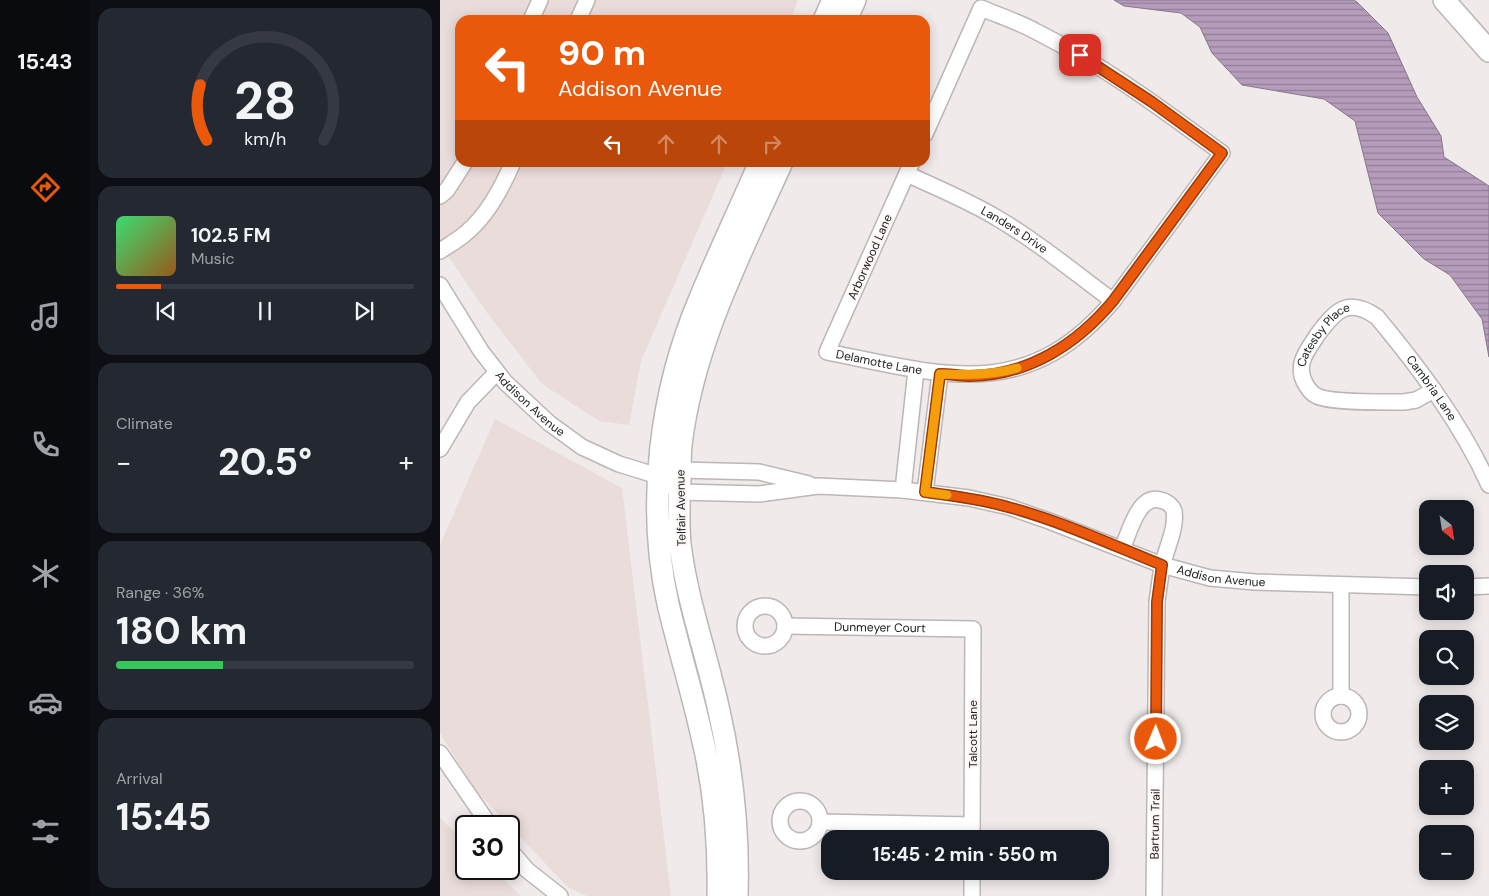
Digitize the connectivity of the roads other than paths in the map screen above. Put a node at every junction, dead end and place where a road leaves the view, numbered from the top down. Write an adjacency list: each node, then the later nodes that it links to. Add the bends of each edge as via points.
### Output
1 (540, 0): 6 (street)
2 (587, 0): 7 (street)
3 (834, 0): 8 (street)
4 (855, 0): 9 (street)
5 (1444, 0): 10 (street)
6 (533, 15)
7 (580, 15)
8 (826, 15)
9 (848, 15)
10 (1489, 51)
11 (930, 123): 20 (street, Delamotte Lane, via 981,8 1036,31 1095,64 1222,153)
12 (462, 167): 17 (street)
13 (512, 167): 18 (street, via 484,214 467,232)
14 (758, 167): 29 (street, Telfair Avenue, via 699,299 681,351 668,402)
15 (780, 167): 28 (street, Telfair Avenue, via 717,307 700,356 688,405)
16 (910, 168): 20 (street, Landers Drive, via 997,218); 22 (street, Arborwood Lane)
17 (440, 196)
18 (440, 251)
19 (440, 285): 24 (street, Addison Avenue)
20 (1113, 301): 25 (street, Delamotte Lane, via 1078,338 1029,364 972,376)
21 (1356, 307): 26 (street, Cambria Lane, via 1377,317); 26 (street, Catesby Place, via 1338,311 1332,316 1304,355 1301,373 1314,395 1328,399 1404,402 1416,400)
22 (827, 352): 23 (street, Delamotte Lane)
23 (916, 370): 25 (street, Delamotte Lane); 32 (street)
24 (498, 372): 27 (street, via 468,402); 29 (street, Addison Avenue, via 549,423 582,447 619,464)
25 (940, 374): 34 (street)
26 (1434, 390): 31 (street, Cambria Lane, via 1460,430)
27 (440, 449)
28 (680, 470): 29 (street, Addison Avenue); 30 (street, Addison Avenue, via 759,472); 33 (street, Telfair Avenue)
29 (658, 476): 33 (street, Addison Avenue); 52 (street, Telfair Avenue, via 661,550 668,603 704,742 712,791)
30 (818, 486): 32 (street, Addison Avenue); 33 (street, Addison Avenue, via 759,494)
31 (1489, 486)
32 (902, 490): 34 (street, Addison Avenue)
33 (679, 492): 53 (street, Telfair Avenue, via 680,544 719,709 733,784 738,850)
34 (925, 492): 35 (street, Addison Avenue, via 1009,507)
35 (1122, 550): 36 (street, Addison Avenue); 36 (street, Bartrum Trail, via 1138,510 1146,501 1168,502 1174,510 1173,524)
36 (1162, 565): 37 (street, Addison Avenue, via 1210,578); 55 (street, Bartrum Trail, via 1157,602)
37 (1341, 584): 39 (street, Addison Avenue); 43 (street)
38 (1489, 586): 40 (street)
39 (1419, 587)
40 (1474, 587)
41 (785, 626): 42 (street, Dunmeyer Court)
42 (973, 629): 48 (street, Talcott Lane)
43 (1341, 696)
44 (440, 753): 45 (street)
45 (482, 815)
46 (820, 822): 47 (street)
47 (942, 830)
48 (972, 830)
49 (520, 862): 51 (street)
50 (972, 880): 54 (street)
51 (560, 896)
52 (718, 896)
53 (737, 896)
54 (972, 896)
55 (1154, 896)

